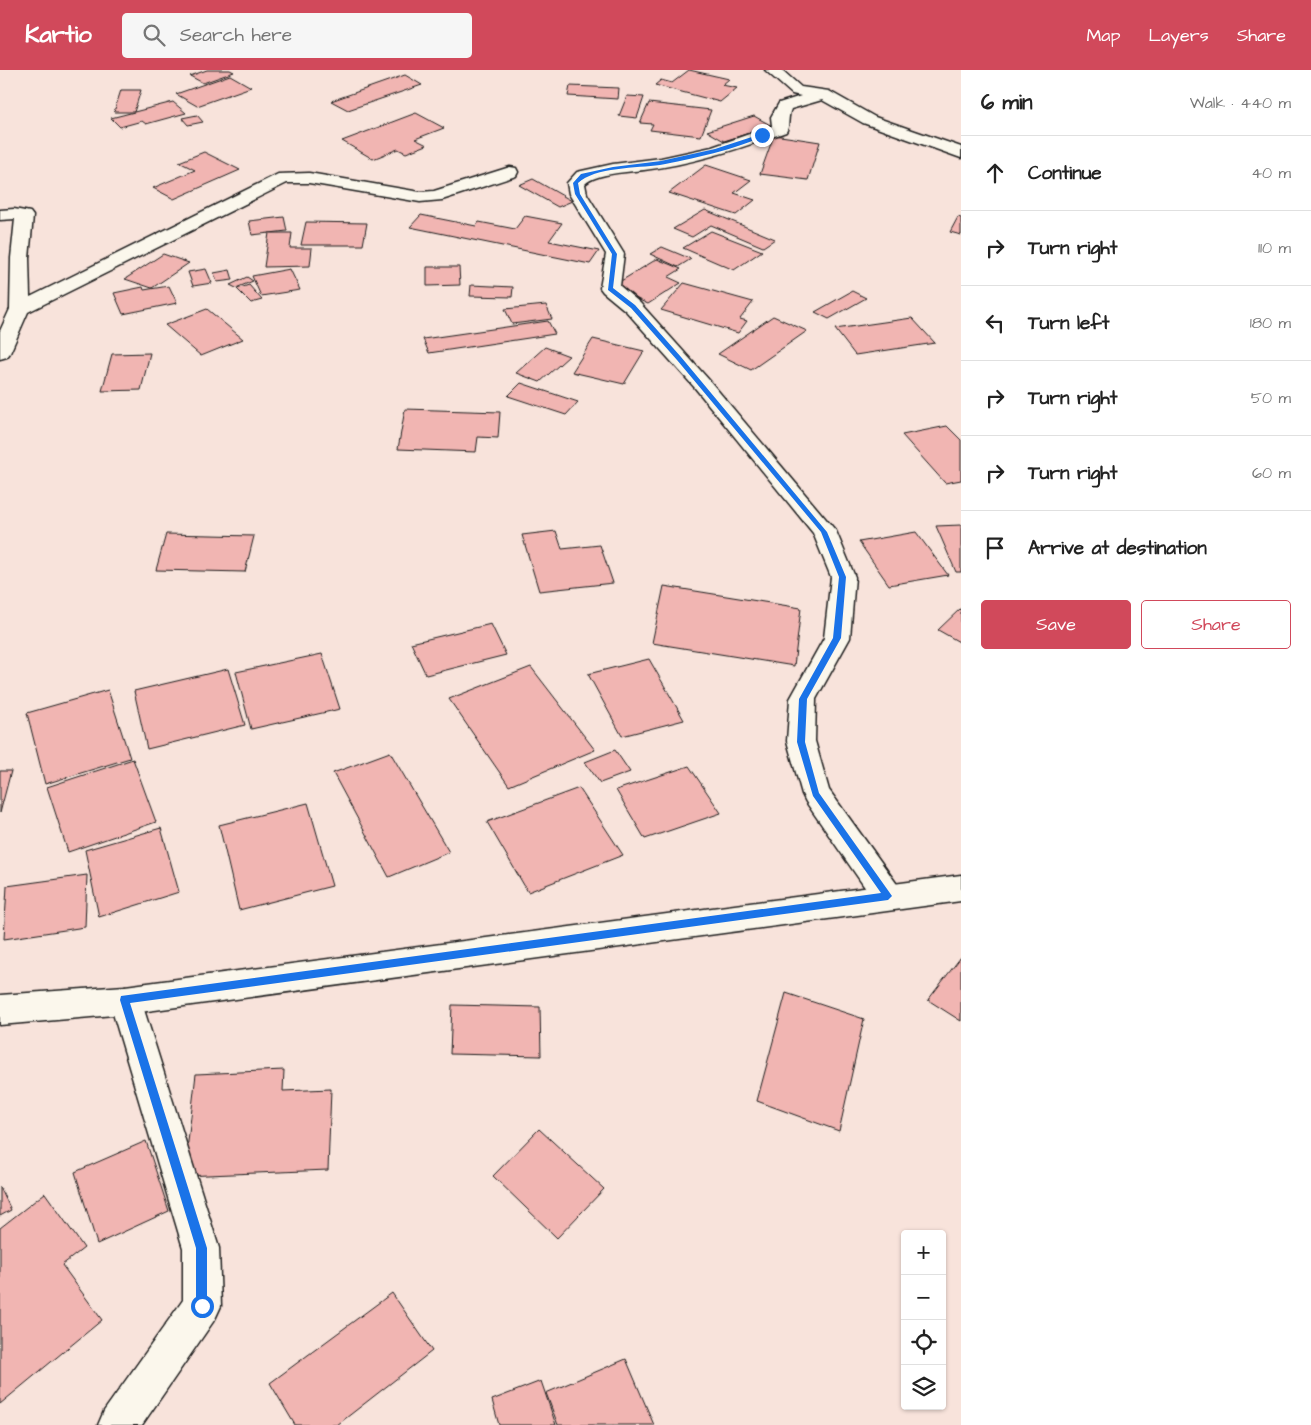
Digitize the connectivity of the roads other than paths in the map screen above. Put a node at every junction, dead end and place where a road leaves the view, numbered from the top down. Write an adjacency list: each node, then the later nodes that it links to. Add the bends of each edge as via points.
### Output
1 (773, 70): 2 (street, via 797,91)
2 (824, 94): 4 (street, via 869,120); 11 (street, via 785,106 779,116 780,129 716,150 583,176 576,183 578,194 615,254 610,288 633,307 696,377 824,532 843,577 837,638 803,699 801,742 816,794)
3 (961, 135): 4 (street)
4 (940, 146): 5 (street)
5 (961, 153)
6 (510, 172): 8 (street, via 436,196 420,197 309,178 284,178)
7 (0, 215): 8 (street, via 24,216)
8 (20, 309): 9 (street)
9 (0, 354)
10 (961, 888): 11 (street)
11 (888, 896): 12 (street)
12 (124, 1000): 13 (street); 14 (street, via 201,1248 202,1306)
13 (0, 1010)
14 (118, 1425)

